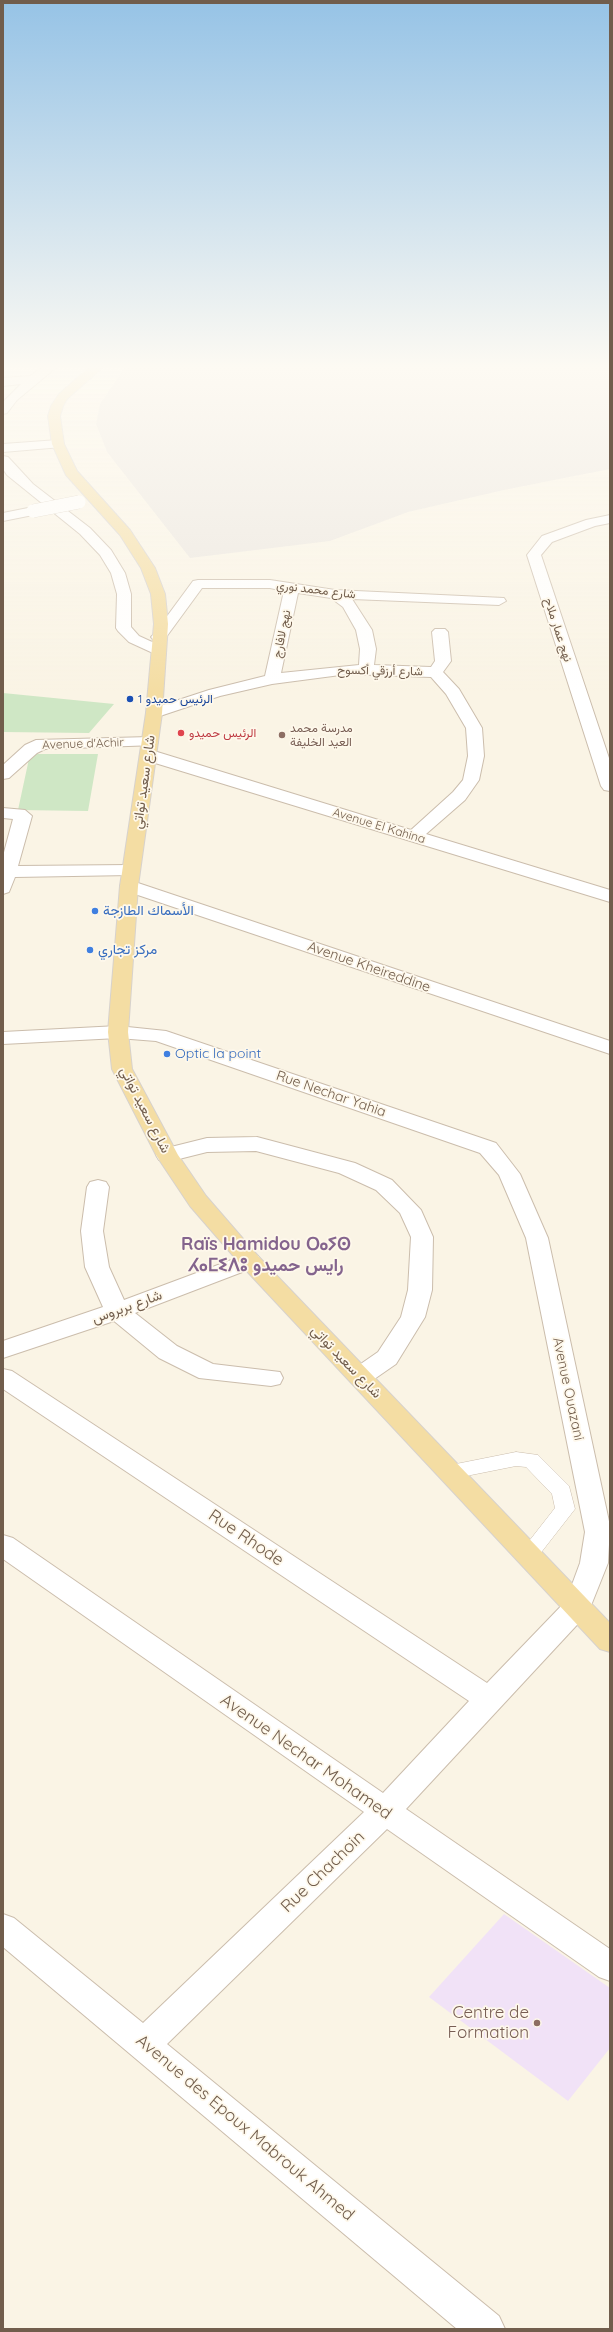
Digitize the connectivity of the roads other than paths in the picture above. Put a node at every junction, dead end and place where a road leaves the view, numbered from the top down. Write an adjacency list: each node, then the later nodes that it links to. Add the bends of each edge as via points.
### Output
1 (15, 475): 10 (street, via 85,531 106,553 118,573 124,594 123,628 134,639)
2 (72, 475): 3 (main road, شارع سعيد تواتي)
3 (86, 501): 4 (street, bridge); 10 (main road, شارع سعيد تواتي, via 125,533 148,568 158,594 161,624)
4 (3, 517)
5 (610, 519): 17 (street, نهج عمار ملاح, via 591,523 548,539 534,555)
6 (292, 588): 7 (street, شارع محمد نوري); 10 (street, شارع محمد نوري, via 270,584 198,584); 13 (street, نهج لافارج)
7 (335, 594): 8 (street, شارع محمد نوري); 11 (street, via 349,604 364,630 368,649)
8 (499, 601)
9 (440, 632): 12 (street, via 443,661)
10 (158, 643): 14 (main road, شارع سعيد تواتي)
11 (366, 669): 12 (street, شارع أرزقي أكسوح); 13 (street, شارع أرزقي أكسوح, via 348,668)
12 (435, 672): 19 (street, شارع أرزقي أكسوح, via 453,692 474,728 476,756 471,780 467,786)
13 (272, 679): 14 (street, شارع أرزقي أكسوح, via 214,693)
14 (154, 713): 15 (main road, شارع سعيد تواتي)
15 (149, 749): 16 (street, Avenue d'Achir, via 42,744 31,749); 19 (street, Avenue El Kahina); 21 (main road, شارع سعيد تواتي)
16 (3, 774)
17 (610, 786)
18 (3, 813): 20 (street, via 23,816)
19 (414, 836): 22 (street, Avenue El Kahina)
20 (4, 877): 21 (street, Avenue Kheireddine)
21 (130, 878): 23 (main road, شارع سعيد تواتي); 25 (street, Avenue Kheireddine)
22 (610, 896)
23 (118, 1032): 24 (street, Rue Nechar Yahia); 26 (main road, شارع سعيد تواتي, via 122,1068); 27 (street, Rue Nechar Yahia, via 159,1035 488,1148)
24 (3, 1038)
25 (610, 1048)
26 (167, 1155): 29 (main road, شارع سعيد تواتي, via 198,1201); 32 (street, via 207,1145 257,1144 347,1168 384,1185 410,1210 422,1237 420,1290 413,1317 387,1358)
27 (509, 1174): 38 (street, Avenue Ouazani, via 537,1238 598,1532 594,1563)
28 (98, 1187): 30 (street, via 92,1231 97,1267)
29 (250, 1261): 30 (street, شارع بربروس); 32 (main road, شارع سعيد تواتي)
30 (117, 1311): 31 (street, شارع بربروس); 34 (street, via 168,1352 208,1372)
31 (3, 1350)
32 (361, 1376): 35 (main road, شارع سعيد تواتي)
33 (3, 1377): 40 (street, Rue Rhode)
34 (271, 1378)
35 (451, 1472): 37 (main road, شارع سعيد تواتي); 37 (lane, via 516,1459 531,1460 562,1491 565,1509)
36 (3, 1545): 41 (street, Avenue Nechar Mohamed)
37 (529, 1554): 38 (main road, شارع سعيد تواتي)
38 (578, 1606): 39 (main road, شارع سعيد تواتي); 40 (street, Rue Chachoin)
39 (610, 1640)
40 (489, 1699): 41 (street, Rue Chachoin)
41 (385, 1812): 43 (street, Avenue Nechar Mohamed); 44 (street, Rue Chachoin)
42 (3, 1928): 44 (street, Avenue des Epoux Mabrouk Ahmed)
43 (610, 1967)
44 (144, 2044): 45 (street, Avenue des Epoux Mabrouk Ahmed)
45 (486, 2329)

